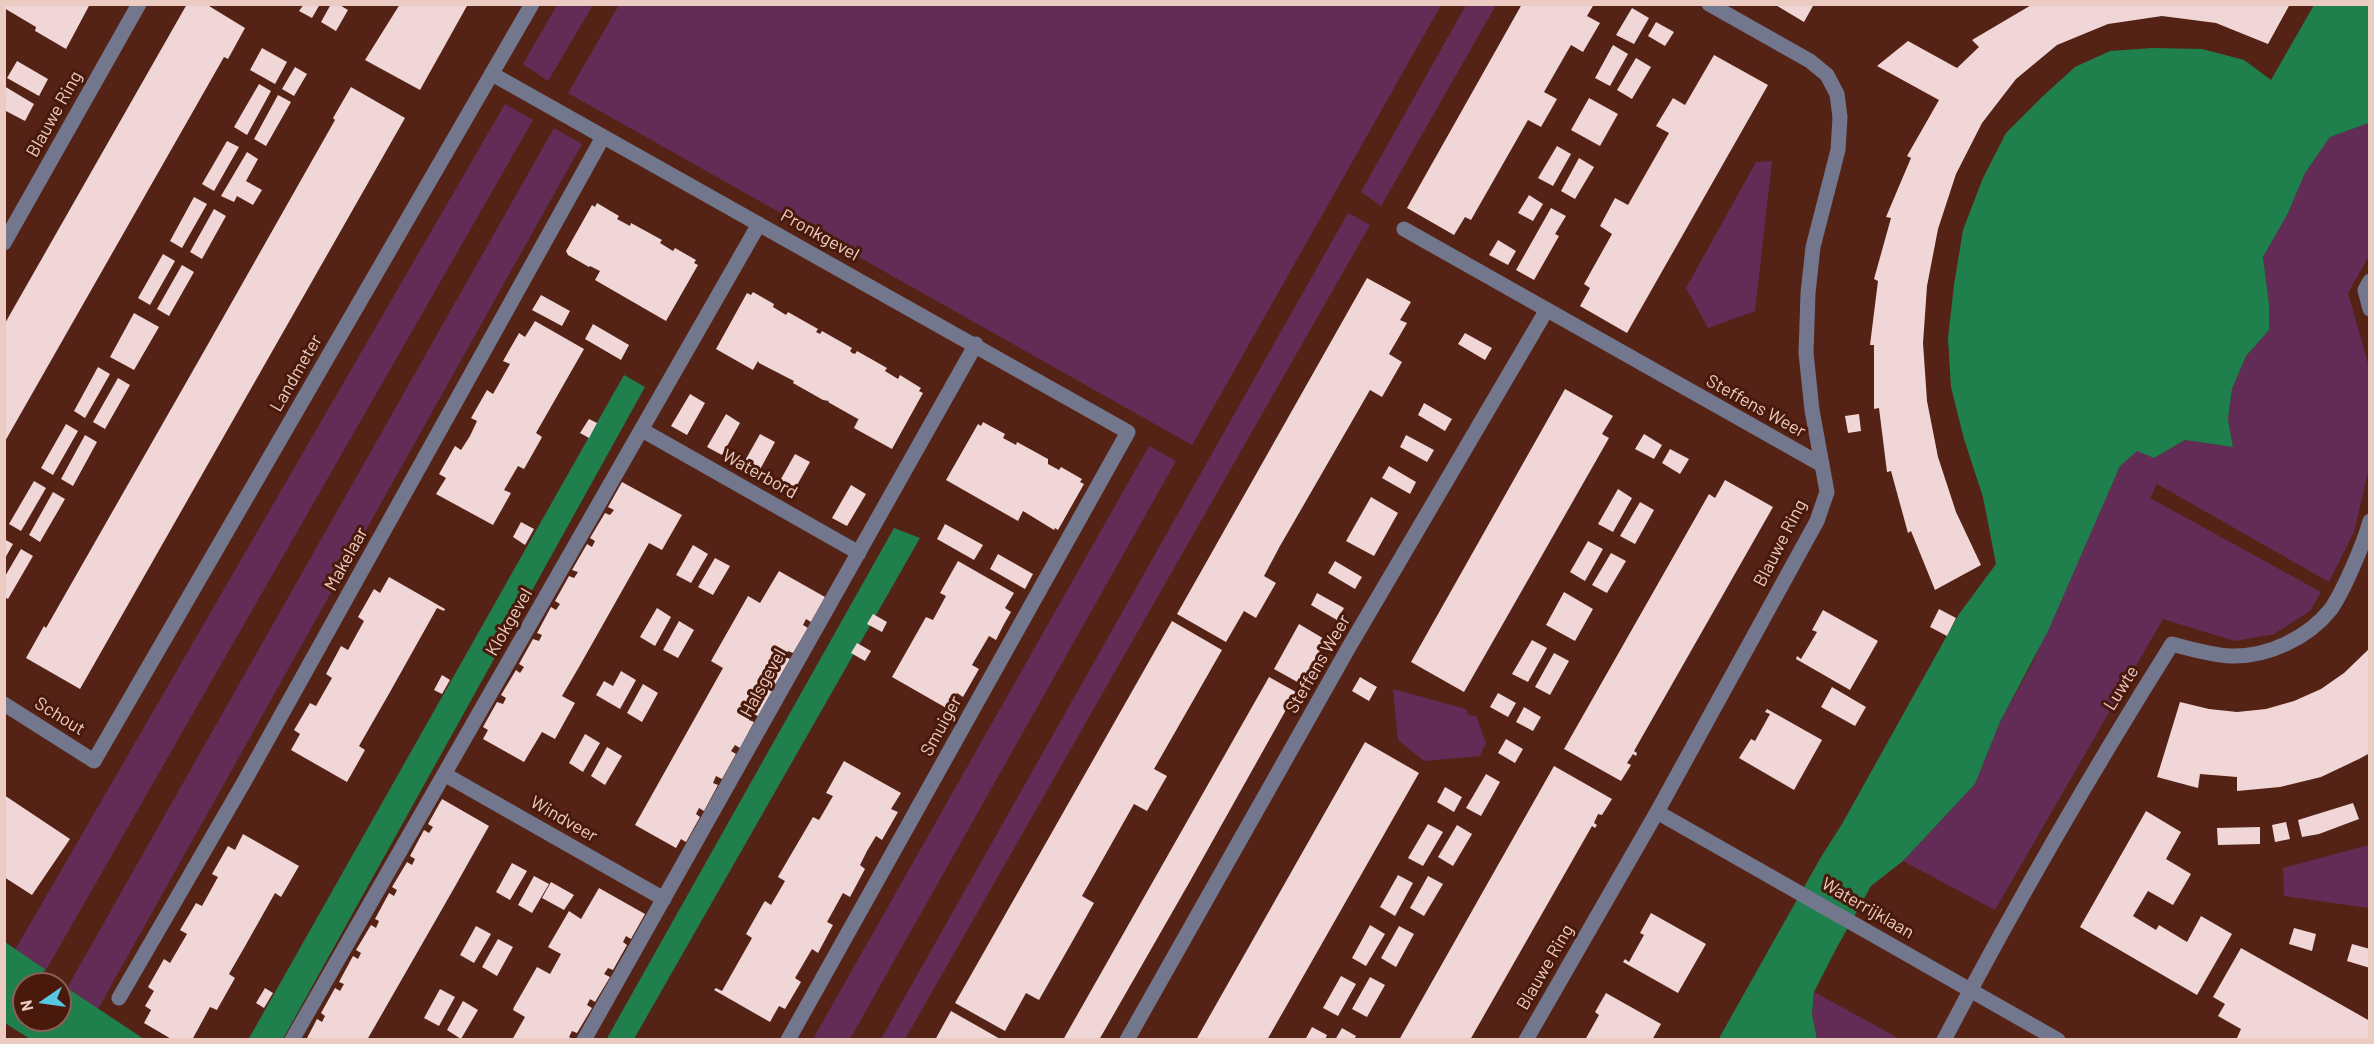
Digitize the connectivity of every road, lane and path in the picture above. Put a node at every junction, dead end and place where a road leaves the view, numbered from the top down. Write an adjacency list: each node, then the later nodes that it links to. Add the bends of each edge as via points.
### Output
1 (139, 4): 8 (street, Blauwe Ring)
2 (532, 4): 4 (street, Landmeter)
3 (1709, 4): 15 (street, Blauwe Ring, via 1810,61 1827,75 1837,94 1838,150 1814,247 1808,293 1806,353)
4 (492, 74): 5 (street, Pronkgevel); 19 (street, Landmeter)
5 (603, 137): 6 (street, Pronkgevel); 24 (street, Makelaar, via 244,782)
6 (759, 224): 12 (street, Pronkgevel); 13 (street, Klokgevel)
7 (1404, 229): 11 (street, Steffens Weer)
8 (4, 243)
9 (2370, 281): 10 (street, via 2365,290)
10 (2370, 309)
11 (1546, 311): 15 (street, Steffens Weer); 28 (street, Steffens Weer, via 1349,647)
12 (976, 344): 14 (street, Pronkgevel); 17 (street, Halsgevel)
13 (642, 430): 17 (street, Waterbord); 20 (street, Klokgevel)
14 (1128, 432): 27 (street, Smuiger)
15 (1822, 465): 21 (street, Blauwe Ring, via 1827,492 1817,521)
16 (2370, 521): 23 (street, Luwte, via 2331,608 2308,631 2284,645 2232,656 2172,644 2110,743)
17 (859, 552): 22 (street, Halsgevel)
18 (4, 704): 19 (street, Schout)
19 (94, 761)
20 (444, 774): 22 (street, Windveer); 25 (street, Klokgevel)
21 (1657, 812): 23 (street, Waterrijklaan); 29 (street, Blauwe Ring)
22 (664, 899): 26 (street, Halsgevel)
23 (1971, 989): 30 (street); 31 (street, Waterrijklaan)
24 (119, 998)
25 (292, 1040)
26 (584, 1040)
27 (788, 1040)
28 (1127, 1040)
29 (1526, 1040)
30 (1944, 1040)
31 (2058, 1040)

